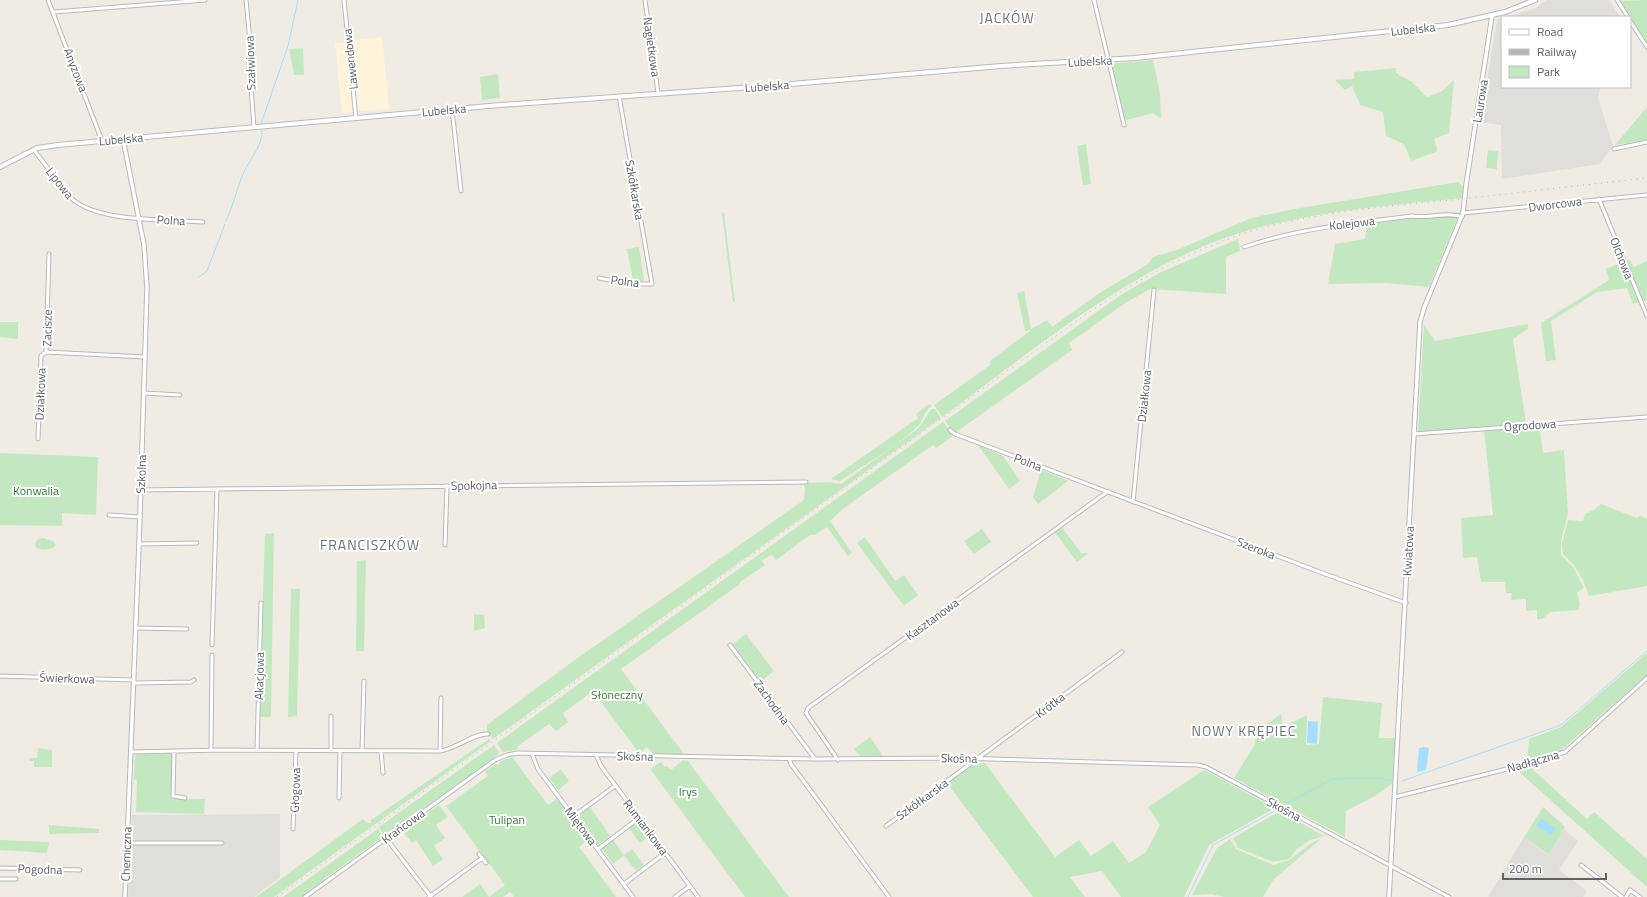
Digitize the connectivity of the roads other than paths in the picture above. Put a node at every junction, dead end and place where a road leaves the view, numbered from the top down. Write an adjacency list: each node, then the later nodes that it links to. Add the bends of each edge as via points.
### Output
1 (48, 0): 9 (street, Anyżowa)
2 (205, 0): 9 (street)
3 (246, 0): 20 (street, Szałwiowa)
4 (344, 0): 18 (street, Lawendowa)
5 (645, 0): 15 (street, Nagietkowa)
6 (1094, 0): 14 (street)
7 (1535, 0): 10 (main road, Lubelska)
8 (1617, 0): 11 (street)
9 (54, 12): 22 (street, Anyżowa)
10 (1492, 16): 14 (main road, Lubelska, via 1428,27); 30 (street, Laurowa)
11 (1627, 16)
12 (1631, 23): 13 (street)
13 (1647, 47)
14 (1108, 60): 15 (main road, Lubelska); 19 (street)
15 (658, 93): 16 (main road, Lubelska)
16 (619, 96): 17 (main road, Lubelska); 36 (street, Szkółkarska)
17 (452, 109): 18 (main road, Lubelska); 27 (street)
18 (356, 118): 20 (main road, Lubelska)
19 (1124, 125)
20 (254, 127): 21 (main road, Lubelska)
21 (123, 139): 22 (main road, Lubelska); 31 (street, Szkolna)
22 (102, 141): 25 (main road, Lubelska)
23 (1647, 142): 24 (street)
24 (1614, 149)
25 (34, 150): 26 (main road, Lubelska); 31 (street, Lipowa, via 76,202 106,215)
26 (0, 167)
27 (461, 191)
28 (1647, 195): 29 (street, Dworcowa)
29 (1599, 199): 30 (street, Dworcowa); 38 (street, Olchowa)
30 (1463, 215): 33 (street, Kolejowa, via 1422,218 1412,216 1312,228); 45 (street, Kwiatowa, via 1422,315)
31 (139, 218): 32 (street, Polna); 40 (street, Szkolna, via 147,276)
32 (203, 222)
33 (1244, 247)
34 (49, 254): 39 (street, Zacisze)
35 (599, 278): 36 (street, Polna, via 630,284)
36 (652, 284)
37 (1154, 290): 52 (street, Działkowa)
38 (1647, 316)
39 (46, 352): 40 (street, Zacisze); 46 (street, Działkowa, via 41,356)
40 (145, 357): 41 (street, Szkolna)
41 (144, 394): 42 (street); 50 (street, Szkolna)
42 (180, 395)
43 (1647, 417): 45 (street, Ogrodowa)
44 (950, 430): 51 (street, Polna)
45 (1414, 434): 59 (street, Kwiatowa)
46 (38, 439)
47 (806, 482): 48 (street, Spokojna)
48 (447, 486): 49 (street, Spokojna); 57 (street)
49 (217, 489): 50 (street, Spokojna); 63 (street)
50 (141, 490): 54 (street, Szkolna)
51 (1107, 492): 52 (street, Szeroka); 90 (street, Kasztanowa, via 808,708 806,713)
52 (1133, 502): 59 (street, Szeroka)
53 (109, 515): 54 (street)
54 (140, 517): 56 (street, Szkolna)
55 (197, 543): 56 (street)
56 (139, 544): 60 (street, Szkolna)
57 (445, 545)
58 (261, 603): 75 (street, Akacjowa)
59 (1406, 603): 93 (street, Kwiatowa)
60 (136, 628): 61 (street); 70 (street, Szkolna)
61 (188, 629)
62 (730, 644): 88 (street, Zachodnia)
63 (212, 645)
64 (1122, 652): 89 (street, Krótka)
65 (212, 655): 74 (street)
66 (0, 676): 70 (street, Świerkowa)
67 (1647, 678): 93 (street, Nadłączna, via 1565,752 1520,766)
68 (194, 680): 70 (street, Świerkowa)
69 (364, 681): 79 (street)
70 (134, 682): 81 (street, Szkolna)
71 (441, 698): 83 (street)
72 (331, 716): 82 (street)
73 (488, 734): 83 (street)
74 (211, 750): 75 (street); 76 (street)
75 (257, 750): 77 (street)
76 (174, 751): 81 (street); 94 (street, via 173,796)
77 (296, 751): 82 (street); 100 (street, Głogowa)
78 (340, 751): 79 (street); 82 (street); 95 (street)
79 (362, 751): 80 (street)
80 (381, 751): 83 (street); 91 (street)
81 (131, 752): 96 (street, Szkolna)
82 (330, 752)
83 (440, 752)
84 (532, 754): 85 (street, Skośna); 86 (street, Skośna); 97 (street, Miętowa, via 538,768)
85 (596, 755): 87 (street, Skośna); 92 (street, Rumiankowa, via 598,763)
86 (503, 756): 101 (street, Krańcowa)
87 (789, 759): 88 (street, Skośna); 123 (street, via 790,764)
88 (815, 759): 90 (street, Skośna)
89 (977, 759): 90 (street, Skośna); 99 (street, Szkółkarska); 109 (street, Skośna, via 1202,765)
90 (838, 760)
91 (383, 773)
92 (615, 786): 97 (street); 98 (street, Rumiankowa)
93 (1395, 797): 109 (street, Kwiatowa)
94 (185, 798)
95 (339, 798)
96 (128, 812): 102 (street, Chemiczna)
97 (574, 816): 104 (street, Miętowa)
98 (639, 818): 104 (street); 105 (street, Rumiankowa)
99 (886, 826)
100 (293, 829)
101 (386, 838): 118 (street, Krańcowa); 119 (street)
102 (127, 843): 103 (street); 117 (street, Chemiczna)
103 (222, 843)
104 (598, 849): 115 (street, Miętowa)
105 (665, 853): 115 (street); 116 (street, Rumiankowa)
106 (479, 854): 107 (street)
107 (482, 858): 108 (street); 119 (street)
108 (486, 863)
109 (1391, 865): 124 (street, Kwiatowa); 125 (street, Skośna)
110 (1582, 865): 126 (street)
111 (0, 868): 112 (street, Pogodna)
112 (80, 870)
113 (0, 879): 114 (street)
114 (16, 879)
115 (624, 884): 120 (street, Miętowa)
116 (690, 886): 121 (street); 122 (street, Rumiankowa)
117 (125, 897)
118 (305, 897)
119 (430, 897)
120 (633, 897)
121 (675, 897)
122 (698, 897)
123 (889, 897)
124 (1389, 897)
125 (1449, 897)
126 (1622, 897)
127 (1626, 897): 128 (street, via 1630,890)
128 (1640, 897)

